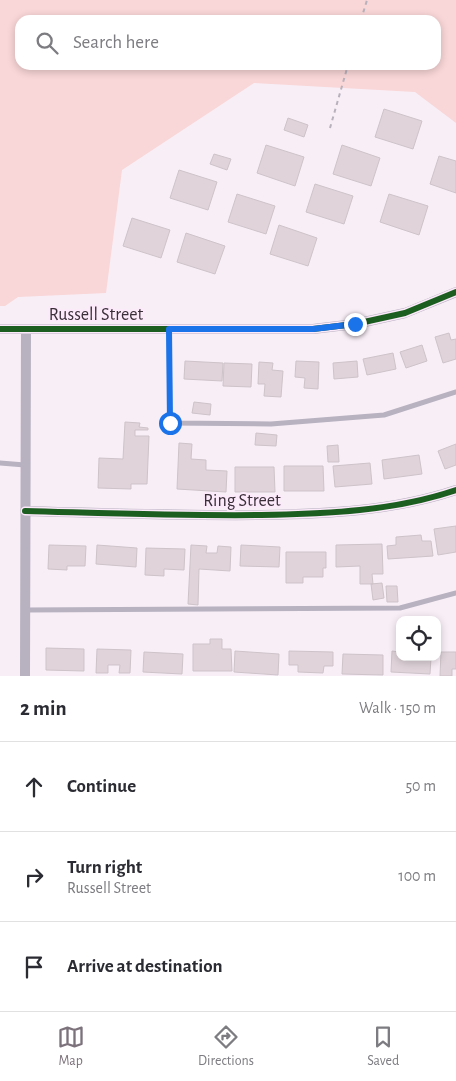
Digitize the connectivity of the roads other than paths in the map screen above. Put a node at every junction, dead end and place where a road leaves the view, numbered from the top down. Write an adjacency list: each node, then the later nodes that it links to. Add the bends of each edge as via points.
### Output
1 (456, 292): 4 (street, Russell Street, via 405,313 355,324 313,329)
2 (0, 329): 3 (street, Russell Street)
3 (26, 329): 4 (street, Russell Street); 7 (street)
4 (169, 329): 5 (lane, via 170,423 272,424 384,415)
5 (456, 392)
6 (0, 463): 7 (lane)
7 (25, 465): 9 (street)
8 (456, 490): 9 (street, Ring Street, via 367,510 306,514 223,516)
9 (25, 511): 11 (street)
10 (456, 593): 11 (lane, via 400,608)
11 (25, 610): 12 (street)
12 (25, 676)

